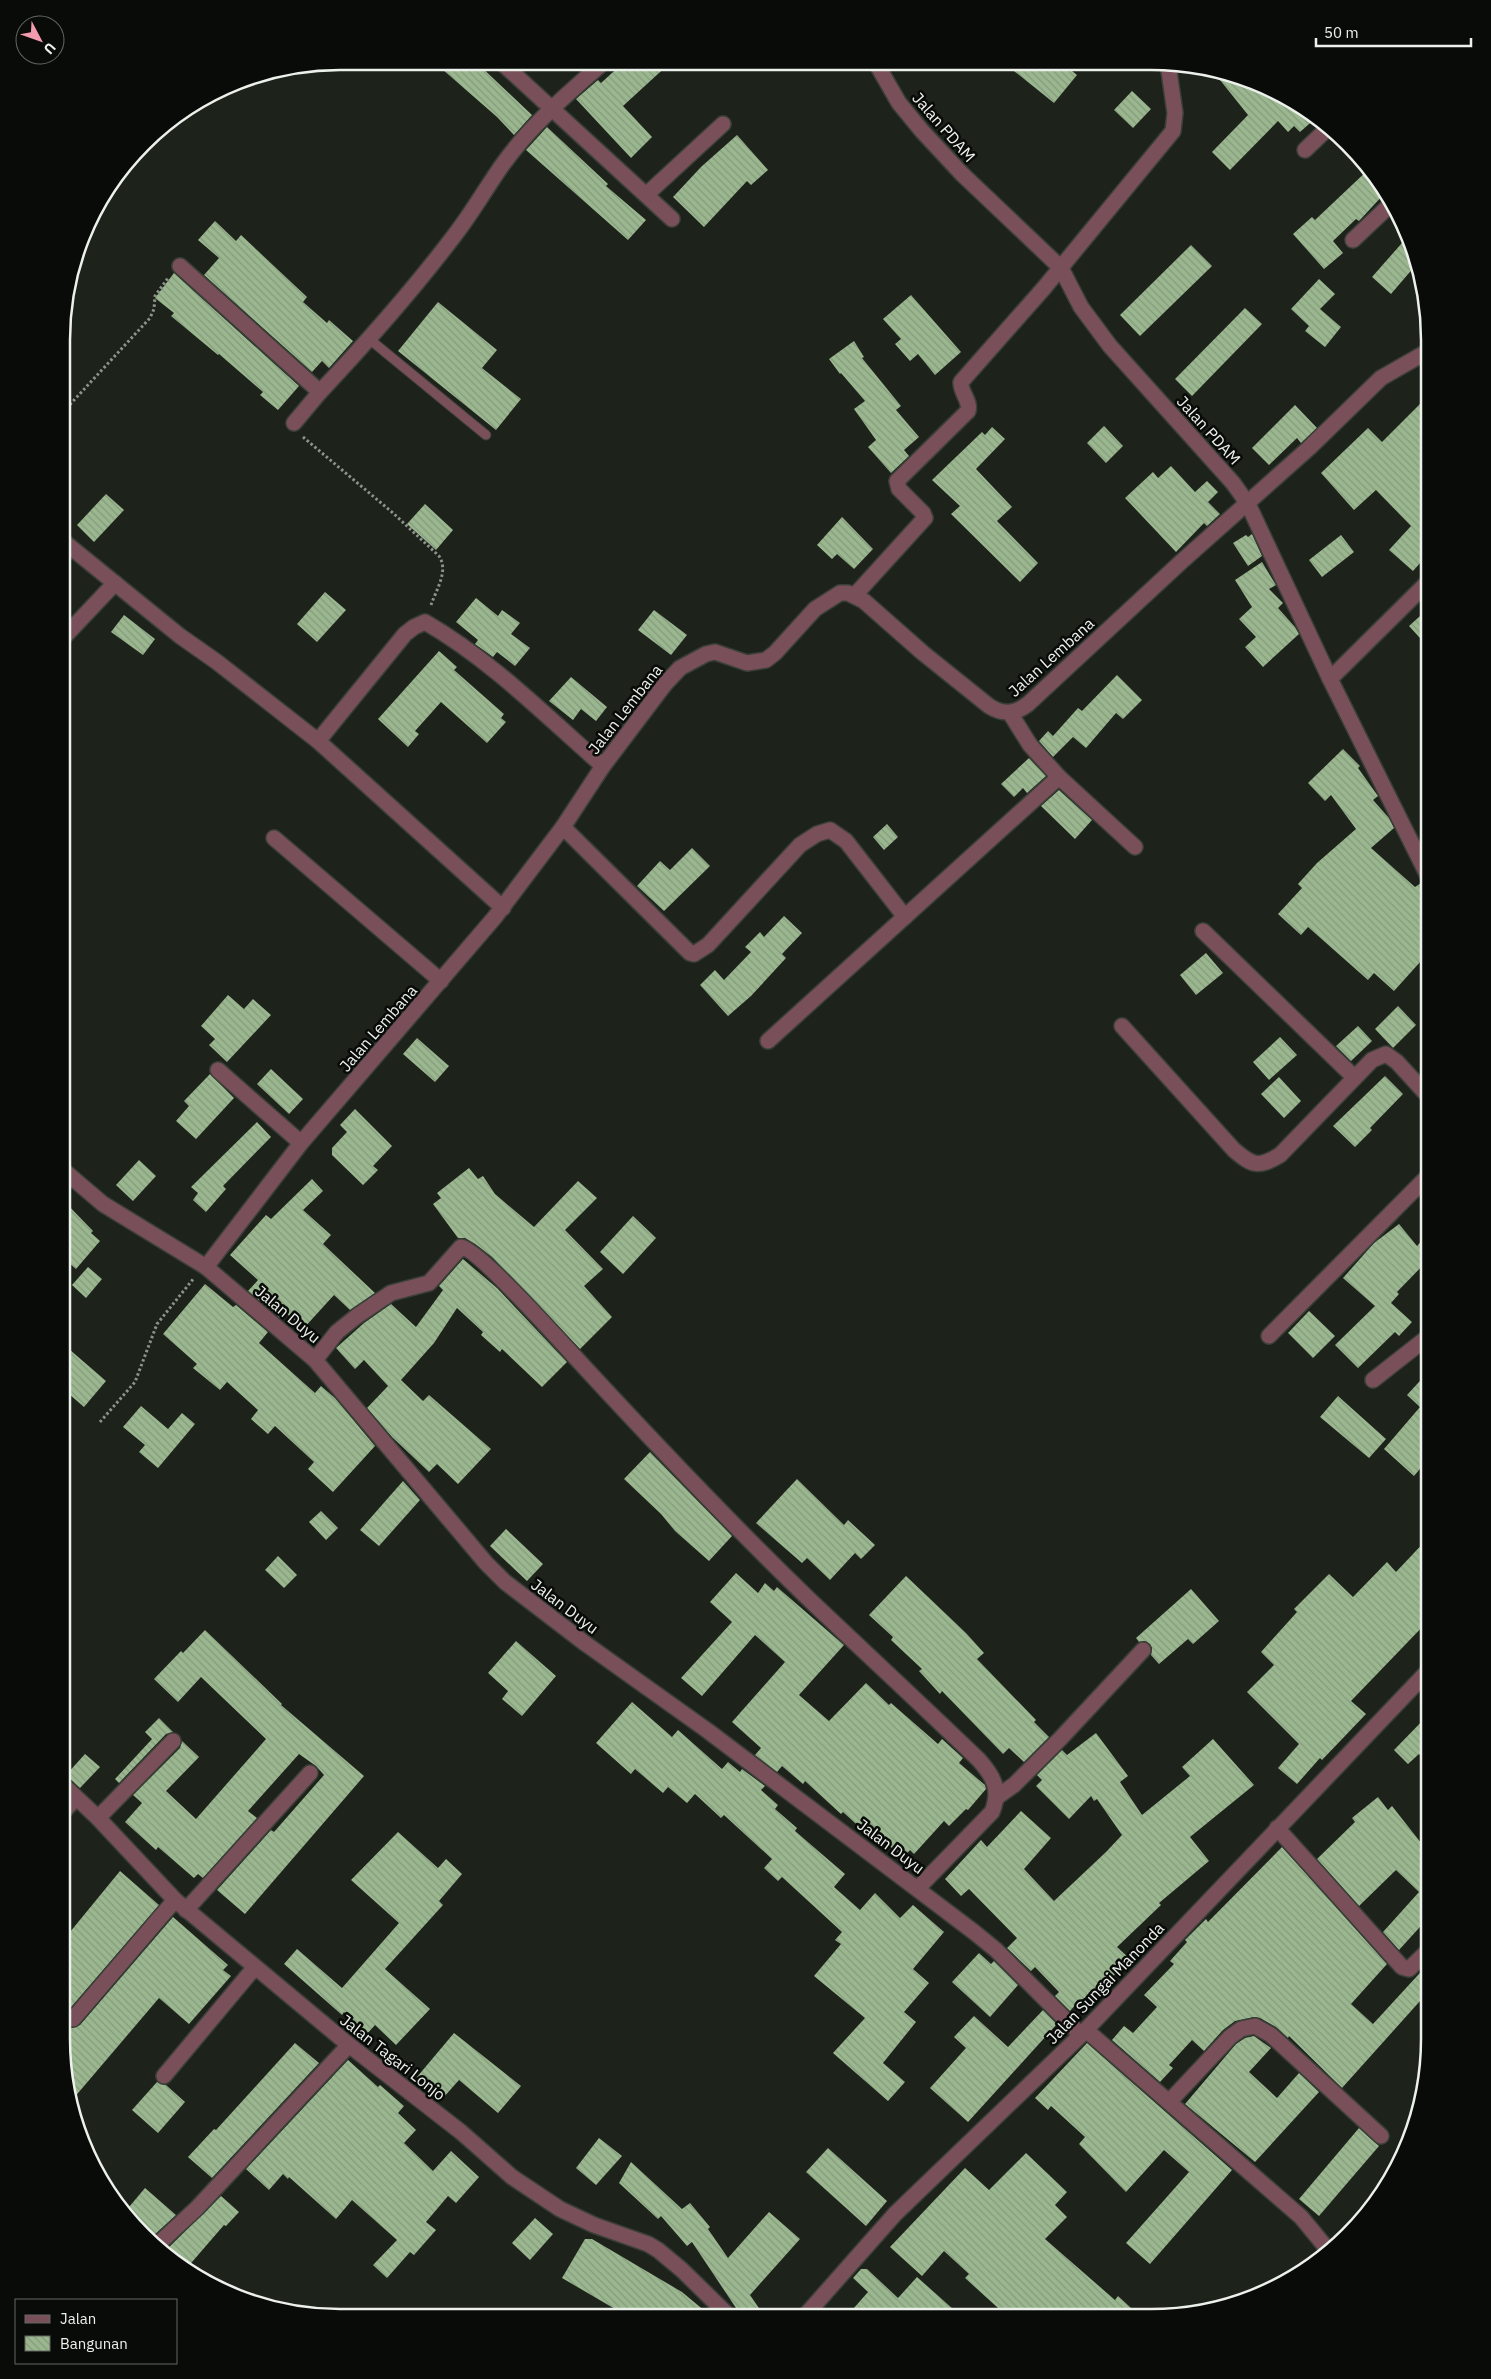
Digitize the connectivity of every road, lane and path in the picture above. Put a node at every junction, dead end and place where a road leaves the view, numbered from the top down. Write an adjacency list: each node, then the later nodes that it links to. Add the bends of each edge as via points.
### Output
1 (510, 70): 5 (street)
2 (595, 70): 5 (street)
3 (880, 70): 14 (street, Jalan PDAM, via 899,103 941,152)
4 (1169, 71): 14 (street, via 1175,113 1173,131)
5 (551, 109): 9 (street); 15 (street, via 504,163 444,249)
6 (723, 124): 9 (street)
7 (1323, 132): 8 (street)
8 (1305, 150)
9 (646, 195): 11 (street)
10 (1387, 208): 12 (street)
11 (672, 218)
12 (1353, 240)
13 (180, 266): 17 (street); 18 (path, via 157,291 151,315 137,334)
14 (1059, 270): 21 (street, Jalan PDAM, via 1110,346 1233,483); 25 (street, via 960,384 968,411 897,480 899,489 924,513 925,518)
15 (368, 338): 17 (street); 20 (lane)
16 (1421, 355): 21 (street, Jalan Lembana, via 1382,378)
17 (320, 392): 19 (street)
18 (70, 406)
19 (294, 423): 26 (path, via 296,431 393,513 443,562 443,572)
20 (486, 435)
21 (1248, 504): 28 (street, Jalan PDAM); 29 (street, Jalan Lembana, via 1028,704)
22 (70, 547): 23 (street)
23 (115, 583): 27 (street); 30 (street)
24 (1421, 589): 28 (street)
25 (855, 595): 29 (street, Jalan Lembana, via 990,706); 31 (street, Jalan Lembana, via 840,593 824,603 766,660 747,663 715,652 689,662 666,684)
26 (425, 622): 30 (street, via 405,634); 31 (street, via 501,676)
27 (70, 631)
28 (1330, 679): 36 (street, Jalan PDAM)
29 (1010, 713): 32 (street, via 1030,745)
30 (318, 741): 37 (street)
31 (603, 766): 33 (street, Jalan Lembana)
32 (1059, 777): 35 (street); 38 (street)
33 (563, 827): 37 (street, Jalan Lembana); 38 (street, via 690,953 699,952 708,945 800,845 830,830 846,841)
34 (274, 838): 40 (street)
35 (1135, 847)
36 (1421, 860)
37 (503, 908): 40 (street, Jalan Lembana)
38 (905, 917): 42 (street)
39 (1203, 931): 44 (street)
40 (442, 981): 46 (street, Jalan Lembana)
41 (1122, 1026): 44 (street, via 1234,1150 1250,1163 1265,1164 1280,1155)
42 (768, 1041)
43 (218, 1070): 46 (street)
44 (1354, 1077): 45 (street, via 1372,1060 1386,1054)
45 (1421, 1088)
46 (301, 1143): 49 (street, Jalan Lembana)
47 (70, 1176): 49 (street, Jalan Duyu, via 103,1204)
48 (1421, 1184): 50 (street)
49 (204, 1266): 52 (street, Jalan Duyu); 54 (path, via 157,1324 136,1382)
50 (1269, 1336)
51 (1421, 1342): 53 (street)
52 (315, 1360): 60 (street, via 337,1332 357,1316 391,1293 429,1283 461,1247 466,1248 553,1333 646,1434 788,1579 979,1760 995,1781); 65 (street, Jalan Duyu, via 496,1574)
53 (1373, 1380)
54 (100, 1422)
55 (1142, 1650): 60 (street, via 1054,1745 1014,1785)
56 (1421, 1678): 64 (street, Jalan Sungai Manonda)
57 (173, 1741): 63 (street)
58 (310, 1774): 66 (street)
59 (70, 1792): 61 (street, Jalan Tagari Lonjo)
60 (997, 1797): 65 (street, via 992,1812)
61 (76, 1798): 62 (street); 63 (street, Jalan Tagari Lonjo)
62 (70, 1804)
63 (98, 1818): 66 (street, Jalan Tagari Lonjo)
64 (1277, 1828): 67 (street, via 1402,1967 1409,1969); 70 (street, Jalan Sungai Manonda)
65 (918, 1888): 70 (street, Jalan Duyu, via 996,1950)
66 (180, 1905): 68 (street, Jalan Tagari Lonjo); 69 (street)
67 (1421, 1958)
68 (254, 1967): 71 (street, Jalan Tagari Lonjo); 72 (street)
69 (73, 2019)
70 (1083, 2032): 73 (street, Jalan Duyu); 78 (street, Jalan Sungai Manonda, via 895,2214)
71 (349, 2045): 75 (street, via 197,2208); 77 (street, Jalan Tagari Lonjo, via 534,2193 594,2225 658,2250)
72 (164, 2076)
73 (1169, 2102): 74 (street, via 1230,2037 1241,2029 1255,2026 1271,2035); 76 (street, Jalan Duyu, via 1302,2217)
74 (1381, 2136)
75 (161, 2241)
76 (1325, 2245)
77 (722, 2309)
78 (811, 2309)

